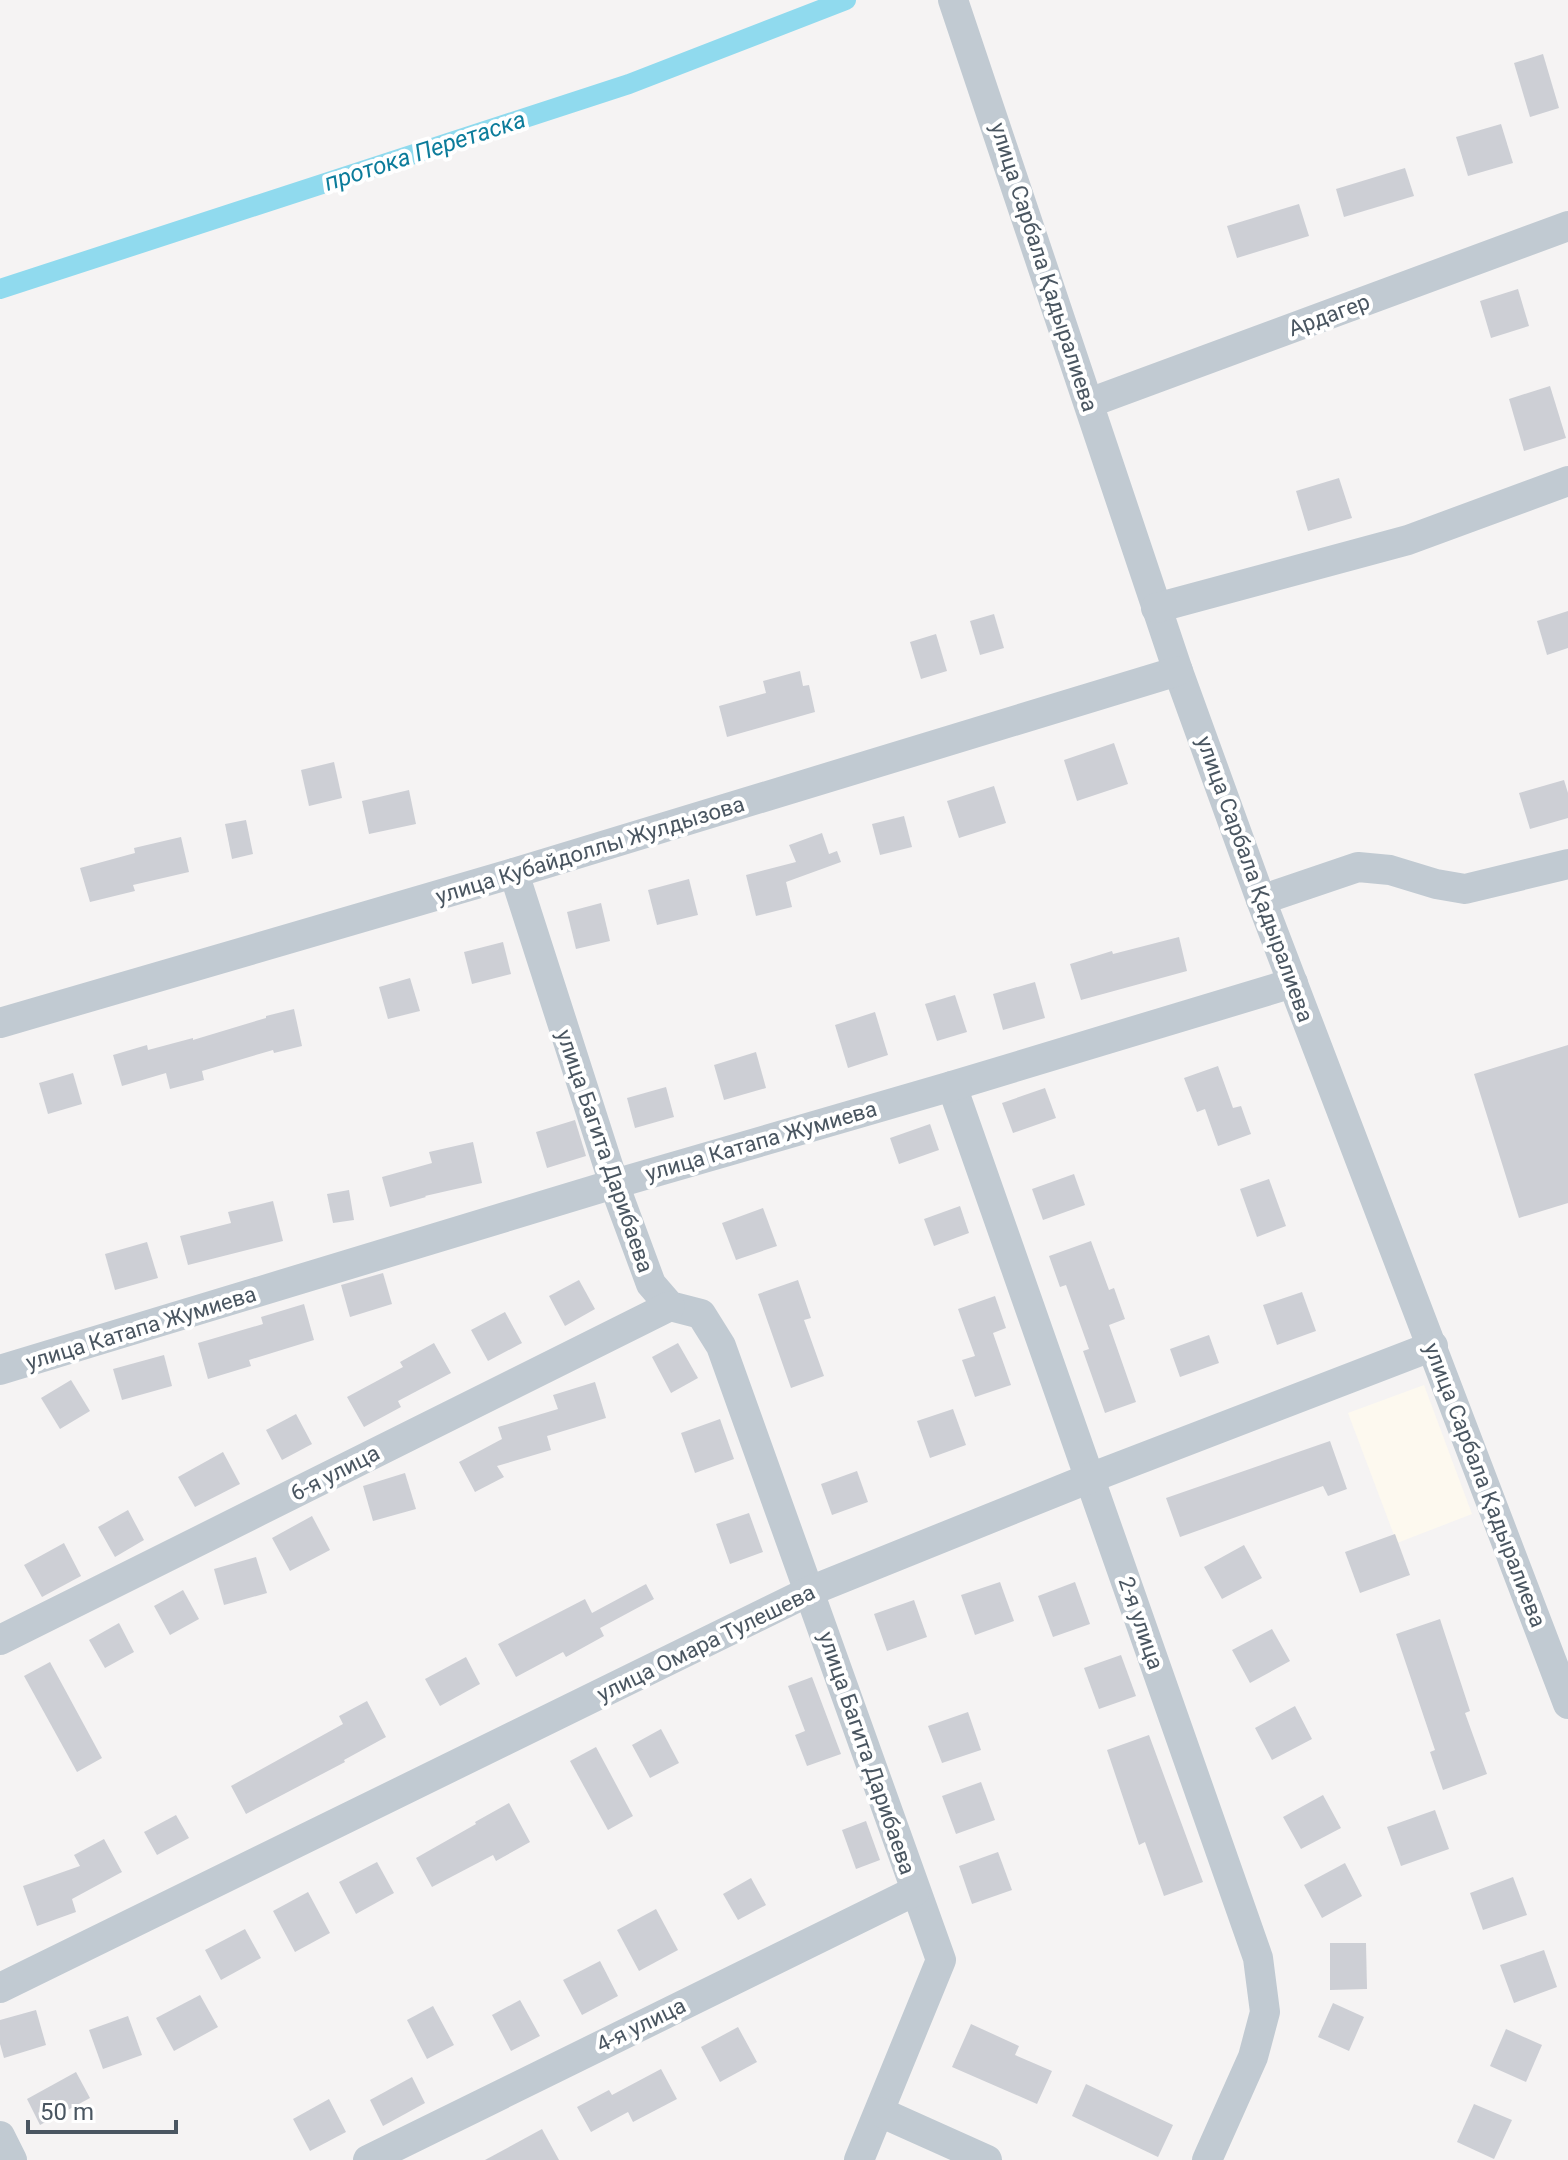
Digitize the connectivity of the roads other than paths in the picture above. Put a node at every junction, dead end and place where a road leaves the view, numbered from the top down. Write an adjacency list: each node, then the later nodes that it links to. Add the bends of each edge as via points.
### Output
1 (953, 0): 3 (street, улица Сарбала Қадыралиева)
2 (1568, 226): 3 (street, Ардагер)
3 (1089, 403): 5 (street, улица Сарбала Қадыралиева)
4 (1568, 481): 5 (street, via 1408,540)
5 (1156, 608): 6 (street, улица Сарбала Қадыралиева)
6 (1178, 671): 8 (street, улица Кубайдоллы Жулдызова); 9 (street, улица Сарбала Қадыралиева)
7 (1568, 864): 9 (street, via 1465,889 1358,867)
8 (514, 873): 11 (street, улица Кубайдоллы Жулдызова); 13 (street, улица Багита Дарибаева)
9 (1261, 900): 10 (street, улица Сарбала Қадыралиева)
10 (1293, 983): 12 (street, улица Катапа Жумиева); 15 (street, улица Сарбала Қадыралиева)
11 (0, 1023)
12 (952, 1086): 13 (street, улица Катапа Жумиева); 17 (street, 2-я улица)
13 (614, 1184): 14 (street, улица Багита Дарибаева, via 651,1284); 16 (street, улица Катапа Жумиева)
14 (670, 1306): 18 (street, улица Багита Дарибаева, via 701,1314 721,1346); 19 (street, 6-я улица)
15 (1433, 1346): 17 (street, улица Омара Тулешева); 20 (street, улица Сарбала Қадыралиева)
16 (0, 1370)
17 (1090, 1478): 18 (street, улица Омара Тулешева); 29 (street, 2-я улица, via 1258,1958 1265,2012 1253,2057)
18 (810, 1591): 21 (street, улица Багита Дарибаева); 22 (street, улица Омара Тулешева)
19 (0, 1640)
20 (1568, 1704)
21 (915, 1891): 23 (street, улица Багита Дарибаева, via 941,1960); 26 (street, 4-я улица)
22 (0, 1988)
23 (880, 2112): 27 (street, улица Багита Дарибаева); 28 (street)
24 (0, 2136): 25 (street)
25 (12, 2160)
26 (368, 2160)
27 (859, 2160)
28 (987, 2160)
29 (1207, 2160)

